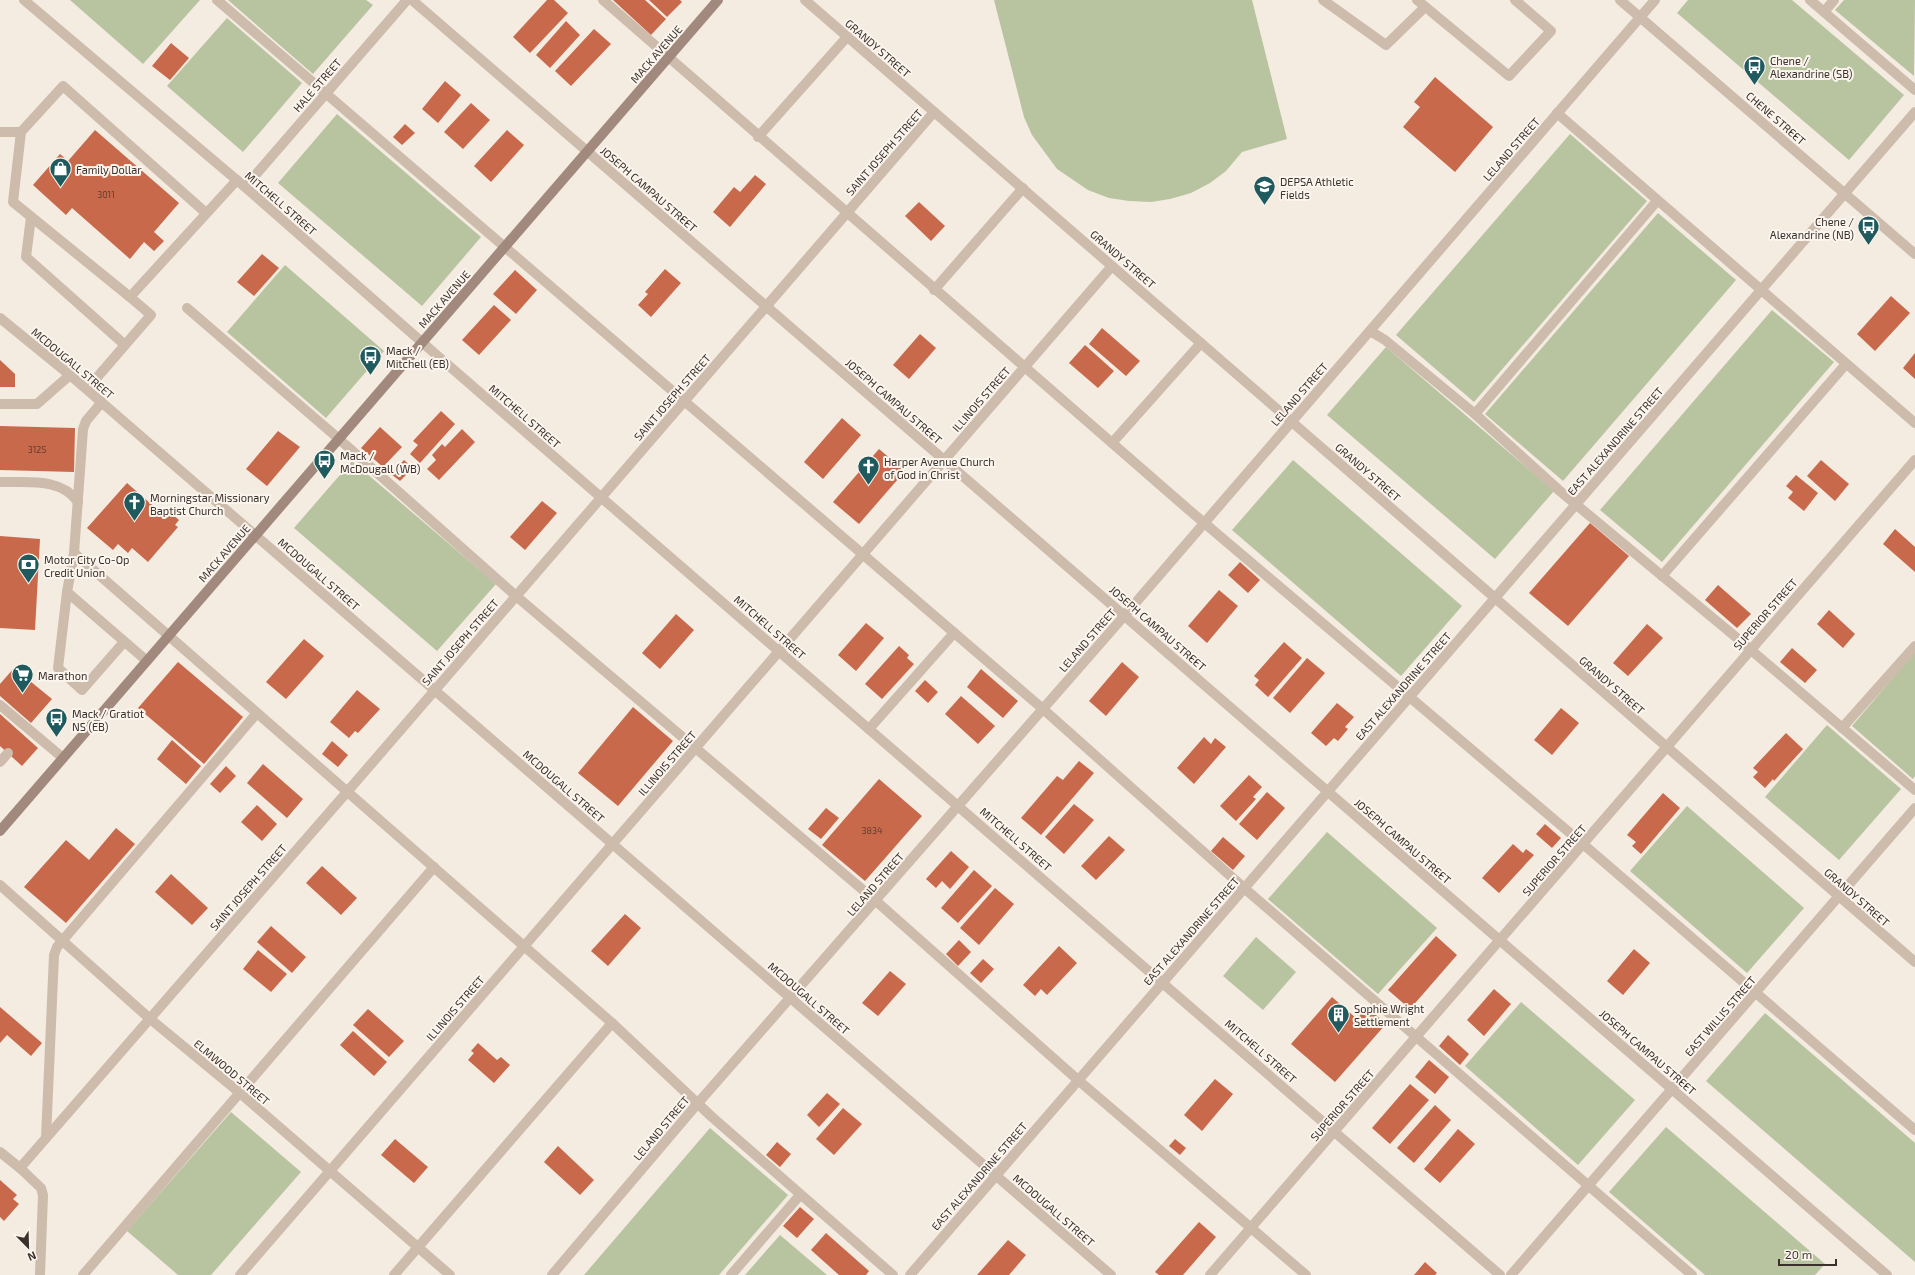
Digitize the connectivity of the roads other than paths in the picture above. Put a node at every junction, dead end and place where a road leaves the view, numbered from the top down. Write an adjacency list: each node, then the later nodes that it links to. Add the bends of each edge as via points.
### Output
1 (24, 0): 29 (street, MITCHELL STREET)
2 (217, 0): 21 (street)
3 (407, 0): 21 (street, HALE STREET)
4 (412, 0): 28 (street, JOSEPH CAMPAU STREET)
5 (603, 0): 19 (street)
6 (718, 0): 19 (main road, MACK AVENUE)
7 (805, 0): 18 (street, GRANDY STREET)
8 (1323, 0): 15 (street, via 1386,45)
9 (1417, 0): 15 (street)
10 (1515, 0): 15 (street, via 1551,31 1509,76)
11 (1620, 0): 17 (street, CHENE STREET)
12 (1655, 0): 17 (street, LELAND STREET)
13 (1810, 0): 16 (street)
14 (1834, 0): 16 (street)
15 (1425, 7)
16 (1824, 12): 20 (street)
17 (1640, 17): 24 (street, LELAND STREET); 32 (street, CHENE STREET)
18 (847, 37): 22 (street, GRANDY STREET); 27 (street)
19 (669, 56): 27 (street); 28 (main road, MACK AVENUE)
20 (1915, 90)
21 (325, 94): 30 (street, HALE STREET); 37 (street)
22 (934, 112): 31 (street, GRANDY STREET); 35 (street, SAINT JOSEPH STREET)
23 (1915, 112): 32 (street, EAST ALEXANDRINE STREET)
24 (1557, 113): 33 (street); 46 (street, LELAND STREET)
25 (0, 132): 26 (street)
26 (20, 132): 34 (street, via 63,86); 36 (street, via 13,202)
27 (758, 137): 35 (street)
28 (588, 152): 37 (main road, MACK AVENUE); 43 (street, JOSEPH CAMPAU STREET)
29 (237, 180): 30 (street, MITCHELL STREET); 34 (street)
30 (245, 187): 47 (street, MITCHELL STREET)
31 (1022, 188): 39 (street, GRANDY STREET); 40 (street)
32 (1845, 194): 38 (street, CHENE STREET); 41 (street, EAST ALEXANDRINE STREET)
33 (1658, 201): 41 (street); 57 (street)
34 (206, 213): 42 (street)
35 (846, 213): 40 (street); 43 (street, SAINT JOSEPH STREET)
36 (31, 217): 42 (street); 49 (street, via 26,257)
37 (504, 248): 47 (main road, MACK AVENUE); 55 (street)
38 (1915, 254)
39 (1112, 266): 48 (street, GRANDY STREET); 51 (street, ILLINOIS STREET)
40 (934, 290): 51 (street)
41 (1761, 291): 50 (street); 67 (street, EAST ALEXANDRINE STREET)
42 (130, 297): 49 (street, via 151,315)
43 (766, 306): 55 (street, SAINT JOSEPH STREET); 62 (street, JOSEPH CAMPAU STREET)
44 (187, 308): 60 (street)
45 (0, 318): 52 (street, MCDOUGALL STREET)
46 (1370, 331): 57 (street, via 1385,340); 58 (street, LELAND STREET)
47 (422, 342): 60 (main road, MACK AVENUE); 65 (street, MITCHELL STREET)
48 (1201, 342): 58 (street, GRANDY STREET); 61 (street)
49 (125, 345): 53 (street)
50 (1846, 364): 59 (street); 72 (street)
51 (1024, 368): 61 (street); 62 (street, ILLINOIS STREET)
52 (70, 375): 53 (street, MCDOUGALL STREET); 56 (street, via 37,404)
53 (87, 389): 54 (street, MCDOUGALL STREET)
54 (102, 402): 66 (street, via 83,428); 69 (street, MCDOUGALL STREET)
55 (683, 402): 65 (street, SAINT JOSEPH STREET); 71 (street)
56 (0, 404)
57 (1475, 414): 67 (street)
58 (1292, 421): 68 (street, LELAND STREET); 75 (street, GRANDY STREET)
59 (1915, 423)
60 (339, 439): 69 (main road, MACK AVENUE); 74 (street)
61 (1112, 443): 68 (street)
62 (944, 460): 71 (street, ILLINOIS STREET); 76 (street, JOSEPH CAMPAU STREET)
63 (1915, 460): 81 (street, SUPERIOR STREET)
64 (0, 482): 66 (street, via 53,484 64,489)
65 (601, 497): 74 (street, SAINT JOSEPH STREET); 82 (street, MITCHELL STREET)
66 (78, 502): 70 (street)
67 (1576, 504): 72 (street); 75 (street, EAST ALEXANDRINE STREET)
68 (1204, 523): 76 (street, LELAND STREET); 85 (street)
69 (255, 535): 78 (main road, MACK AVENUE); 84 (street, MCDOUGALL STREET)
70 (74, 553): 73 (street); 78 (street)
71 (862, 555): 77 (street); 82 (street, ILLINOIS STREET)
72 (1662, 576): 81 (street)
73 (67, 592): 79 (street); 79 (street, via 58,668 82,690)
74 (516, 596): 84 (street, SAINT JOSEPH STREET); 92 (street)
75 (1495, 598): 85 (street, EAST ALEXANDRINE STREET); 91 (street, GRANDY STREET)
76 (1125, 616): 87 (street, LELAND STREET); 98 (street, JOSEPH CAMPAU STREET)
77 (954, 633): 87 (street); 90 (street)
78 (169, 636): 83 (main road, MACK AVENUE); 88 (street)
79 (124, 642): 83 (street)
80 (1915, 646): 89 (street)
81 (1750, 650): 89 (street); 91 (street, SUPERIOR STREET)
82 (779, 651): 90 (street, MITCHELL STREET); 92 (street, ILLINOIS STREET)
83 (147, 662): 94 (main road, MACK AVENUE)
84 (435, 691): 97 (street, SAINT JOSEPH STREET); 102 (street, MCDOUGALL STREET)
85 (1410, 697): 98 (street, EAST ALEXANDRINE STREET); 103 (street)
86 (0, 704): 94 (street, via 26,732)
87 (1043, 709): 99 (street, LELAND STREET); 106 (street)
88 (257, 713): 97 (street); 109 (street)
89 (1842, 728): 96 (street)
90 (870, 729): 99 (street, MITCHELL STREET)
91 (1666, 747): 103 (street, SUPERIOR STREET); 107 (street, GRANDY STREET)
92 (696, 748): 102 (street, ILLINOIS STREET); 108 (street)
93 (8, 753): 95 (street)
94 (63, 758): 101 (main road, MACK AVENUE)
95 (0, 762)
96 (1915, 790)
97 (347, 792): 104 (street); 116 (street, SAINT JOSEPH STREET)
98 (1328, 792): 106 (street, EAST ALEXANDRINE STREET); 110 (street, JOSEPH CAMPAU STREET)
99 (959, 806): 108 (street, LELAND STREET); 113 (street, MITCHELL STREET)
100 (1915, 808): 107 (street, EAST WILLIS STREET)
101 (0, 831)
102 (613, 844): 111 (street, ILLINOIS STREET); 115 (street, MCDOUGALL STREET)
103 (1583, 844): 110 (street, SUPERIOR STREET); 114 (street)
104 (434, 867): 111 (street); 121 (street)
105 (0, 885): 109 (street, ELMWOOD STREET)
106 (1244, 888): 113 (street, EAST ALEXANDRINE STREET); 118 (street)
107 (1838, 896): 112 (street, GRANDY STREET); 114 (street, EAST WILLIS STREET)
108 (876, 901): 115 (street, LELAND STREET); 119 (street)
109 (63, 939): 116 (street, ELMWOOD STREET); 125 (street, via 54,956)
110 (1500, 941): 118 (street, SUPERIOR STREET); 120 (street, JOSEPH CAMPAU STREET)
111 (524, 946): 117 (street); 128 (street, ILLINOIS STREET)
112 (1915, 962)
113 (1162, 982): 119 (street, EAST ALEXANDRINE STREET); 124 (street, MITCHELL STREET)
114 (1756, 992): 120 (street, EAST WILLIS STREET); 123 (street)
115 (791, 998): 122 (street, LELAND STREET); 129 (street, MCDOUGALL STREET)
116 (149, 1018): 121 (street, ELMWOOD STREET); 125 (street, SAINT JOSEPH STREET)
117 (612, 1024): 122 (street); 133 (street)
118 (1417, 1037): 124 (street, SUPERIOR STREET); 130 (street)
119 (1078, 1080): 129 (street, EAST ALEXANDRINE STREET); 132 (street)
120 (1672, 1089): 130 (street, EAST WILLIS STREET); 149 (street, JOSEPH CAMPAU STREET)
121 (240, 1093): 128 (street, ELMWOOD STREET); 135 (street)
122 (698, 1103): 131 (street); 139 (street, LELAND STREET)
123 (1915, 1130)
124 (1334, 1131): 132 (street, SUPERIOR STREET); 146 (street, MITCHELL STREET)
125 (46, 1138): 127 (street, SAINT JOSEPH STREET)
126 (0, 1152): 127 (street)
127 (20, 1168): 134 (street, via 41,1188 43,1195)
128 (330, 1171): 133 (street, ELMWOOD STREET); 136 (street, ILLINOIS STREET)
129 (996, 1175): 142 (street, EAST ALEXANDRINE STREET); 143 (street, MCDOUGALL STREET)
130 (1589, 1185): 147 (street, EAST WILLIS STREET); 148 (street)
131 (800, 1195): 140 (street); 141 (street)
132 (1251, 1228): 144 (street, SUPERIOR STREET); 145 (street)
133 (418, 1247): 137 (street); 138 (street, ELMWOOD STREET)
134 (40, 1275)
135 (83, 1275)
136 (240, 1275)
137 (394, 1275)
138 (450, 1275)
139 (552, 1275)
140 (731, 1275)
141 (893, 1275)
142 (910, 1275)
143 (1111, 1275)
144 (1210, 1275)
145 (1306, 1275)
146 (1500, 1275)
147 (1511, 1275)
148 (1692, 1275)
149 (1887, 1275)

